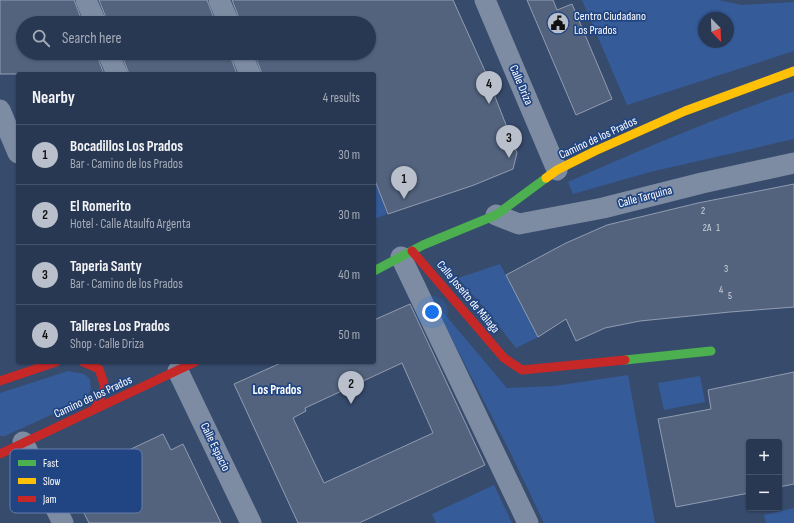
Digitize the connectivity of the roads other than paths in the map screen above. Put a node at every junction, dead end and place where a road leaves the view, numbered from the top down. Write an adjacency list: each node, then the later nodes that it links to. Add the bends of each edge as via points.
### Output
1 (86, 0): 4 (street)
2 (219, 0): 5 (street)
3 (485, 0): 14 (street, Calle Driza)
4 (93, 16)
5 (226, 16)
6 (111, 60): 9 (street)
7 (244, 60): 10 (street)
8 (794, 71): 14 (main road, Camino de los Prados, via 685,111)
9 (116, 72)
10 (249, 72)
11 (0, 110): 12 (street)
12 (16, 148)
13 (794, 163): 15 (street, Calle Tarquina, via 702,182 603,208 519,224)
14 (557, 170): 15 (main road, Camino de los Prados)
15 (496, 215): 16 (main road, Camino de los Prados)
16 (423, 245): 17 (main road, Camino de los Prados); 17 (main road, Camino de los Prados)
17 (398, 255): 18 (main road, Camino de los Prados); 19 (main road, Calle Joseíto de Málaga, via 504,358 522,370); 31 (street)
18 (376, 270)
19 (711, 351)
20 (50, 364): 23 (main road)
21 (87, 364): 24 (main road, via 98,369 105,387)
22 (187, 366): 24 (main road, Camino de los Prados); 30 (street, Calle Espacio)
23 (0, 381)
24 (95, 409): 25 (main road, Camino de los Prados)
25 (23, 442): 26 (street); 27 (main road, Camino de los Prados)
26 (26, 449)
27 (0, 454)
28 (58, 513): 29 (street)
29 (63, 523)
30 (252, 523)
31 (528, 523)

